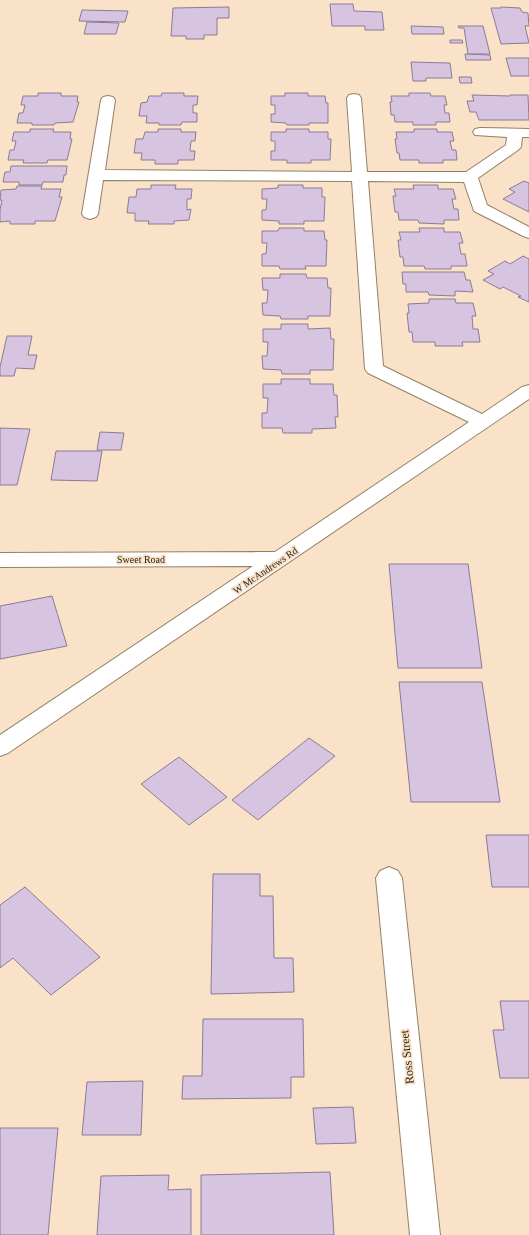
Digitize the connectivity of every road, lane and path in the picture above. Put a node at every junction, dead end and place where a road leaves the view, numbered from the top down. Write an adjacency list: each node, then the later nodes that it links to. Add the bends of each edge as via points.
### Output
1 (354, 98): 6 (street)
2 (108, 100): 5 (street)
3 (480, 132): 4 (street)
4 (522, 132): 7 (street, via 513,147)
5 (96, 175): 6 (street); 8 (street)
6 (360, 176): 7 (street); 11 (street, via 374,369)
7 (470, 177): 9 (street, via 480,208)
8 (90, 214)
9 (529, 233)
10 (529, 391): 11 (street, W McAndrews Rd)
11 (484, 422): 12 (street, W McAndrews Rd)
12 (281, 559): 13 (street, Sweet Road); 14 (street, W McAndrews Rd)
13 (0, 560)
14 (0, 747)
15 (389, 878): 16 (street, Ross Street)
16 (425, 1235)

